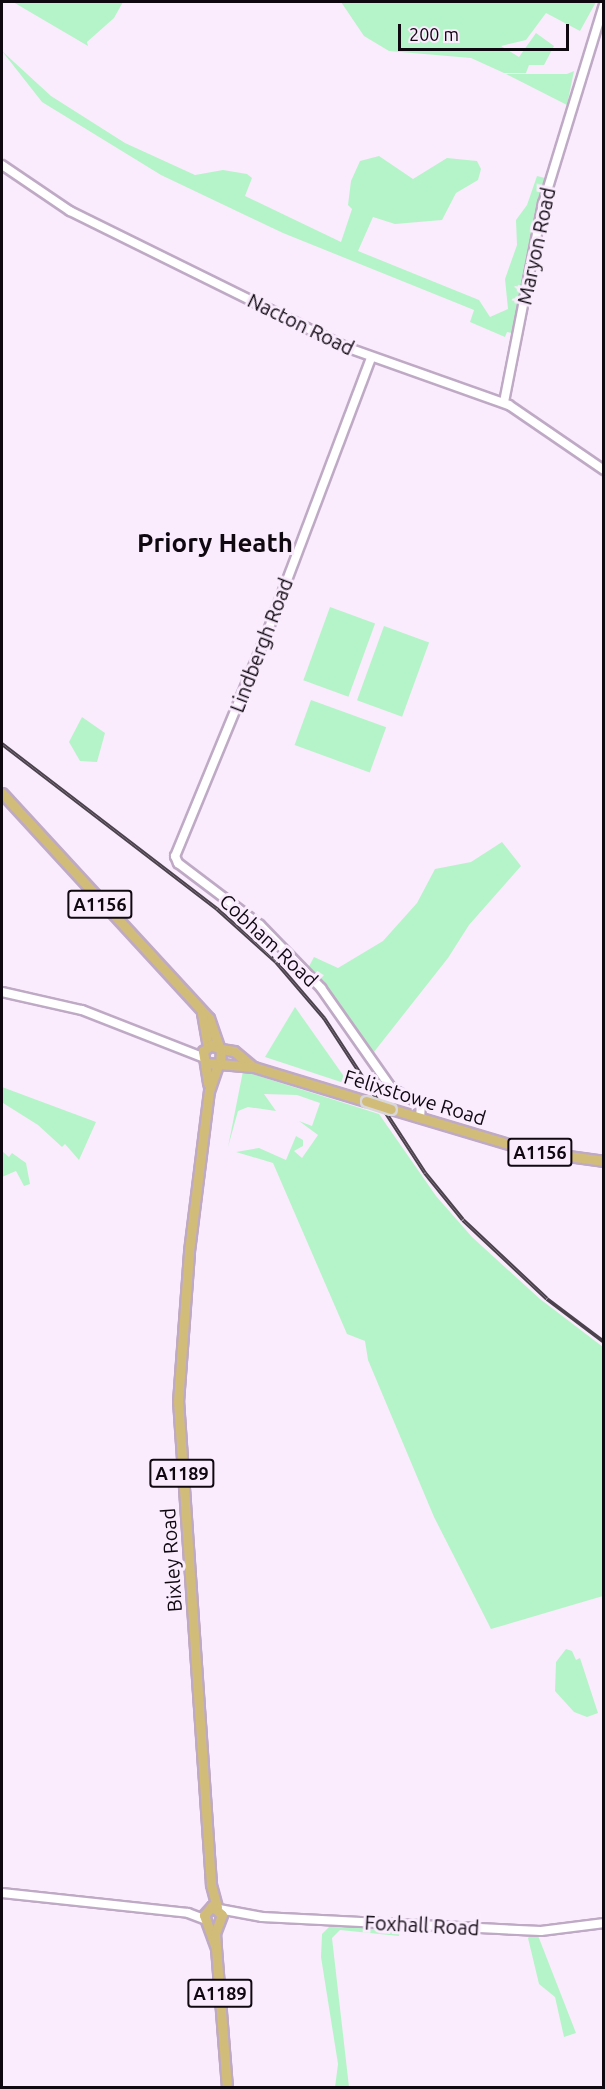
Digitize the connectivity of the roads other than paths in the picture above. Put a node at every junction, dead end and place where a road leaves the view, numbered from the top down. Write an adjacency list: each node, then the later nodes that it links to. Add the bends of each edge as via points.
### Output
1 (603, 4): 4 (street, Maryon Road, via 543,204)
2 (2, 165): 3 (street, Nacton Road, via 51,201 99,227)
3 (371, 358): 4 (street, Nacton Road); 7 (street, Lindbergh Road, via 228,730 175,849)
4 (504, 402): 5 (street, Nacton Road)
5 (603, 470)
6 (2, 793): 9 (main road, A1156)
7 (178, 863): 15 (street, Cobham Road, via 281,945 321,988)
8 (2, 992): 11 (street, via 82,1010 184,1050)
9 (202, 1013): 10 (main road, A1156, via 213,1025); 11 (main road)
10 (220, 1048): 11 (main road); 12 (main road, Bixley Road); 13 (main road, Felixstowe Road / A1156, via 234,1051)
11 (205, 1054): 12 (main road, Felixstowe Road); 14 (main road, Bixley Road / A1189)
12 (219, 1064): 13 (main road, Felixstowe Road / A1156); 14 (main road, Bixley Road / A1189)
13 (254, 1067): 16 (main road, Felixstowe Road / A1156, bridge)
14 (209, 1091): 19 (main road, Bixley Road / A1189, via 182,1316 178,1402)
15 (399, 1095): 16 (street); 17 (street, Cobham Road, via 421,1104)
16 (393, 1110): 17 (main road, Felixstowe Road / A1156)
17 (420, 1118): 18 (main road, Felixstowe Road / A1156, via 532,1151)
18 (603, 1161)
19 (211, 1884): 21 (main road, Bixley Road / A1189); 22 (main road, Bixley Road / A1189)
20 (2, 1893): 22 (street)
21 (219, 1914): 22 (main road); 22 (main road); 23 (street, Foxhall Road, via 541,1931); 24 (main road)
22 (206, 1915): 24 (main road, A1189)
23 (603, 1923)
24 (216, 1948): 25 (main road, A1189)
25 (227, 2088)

